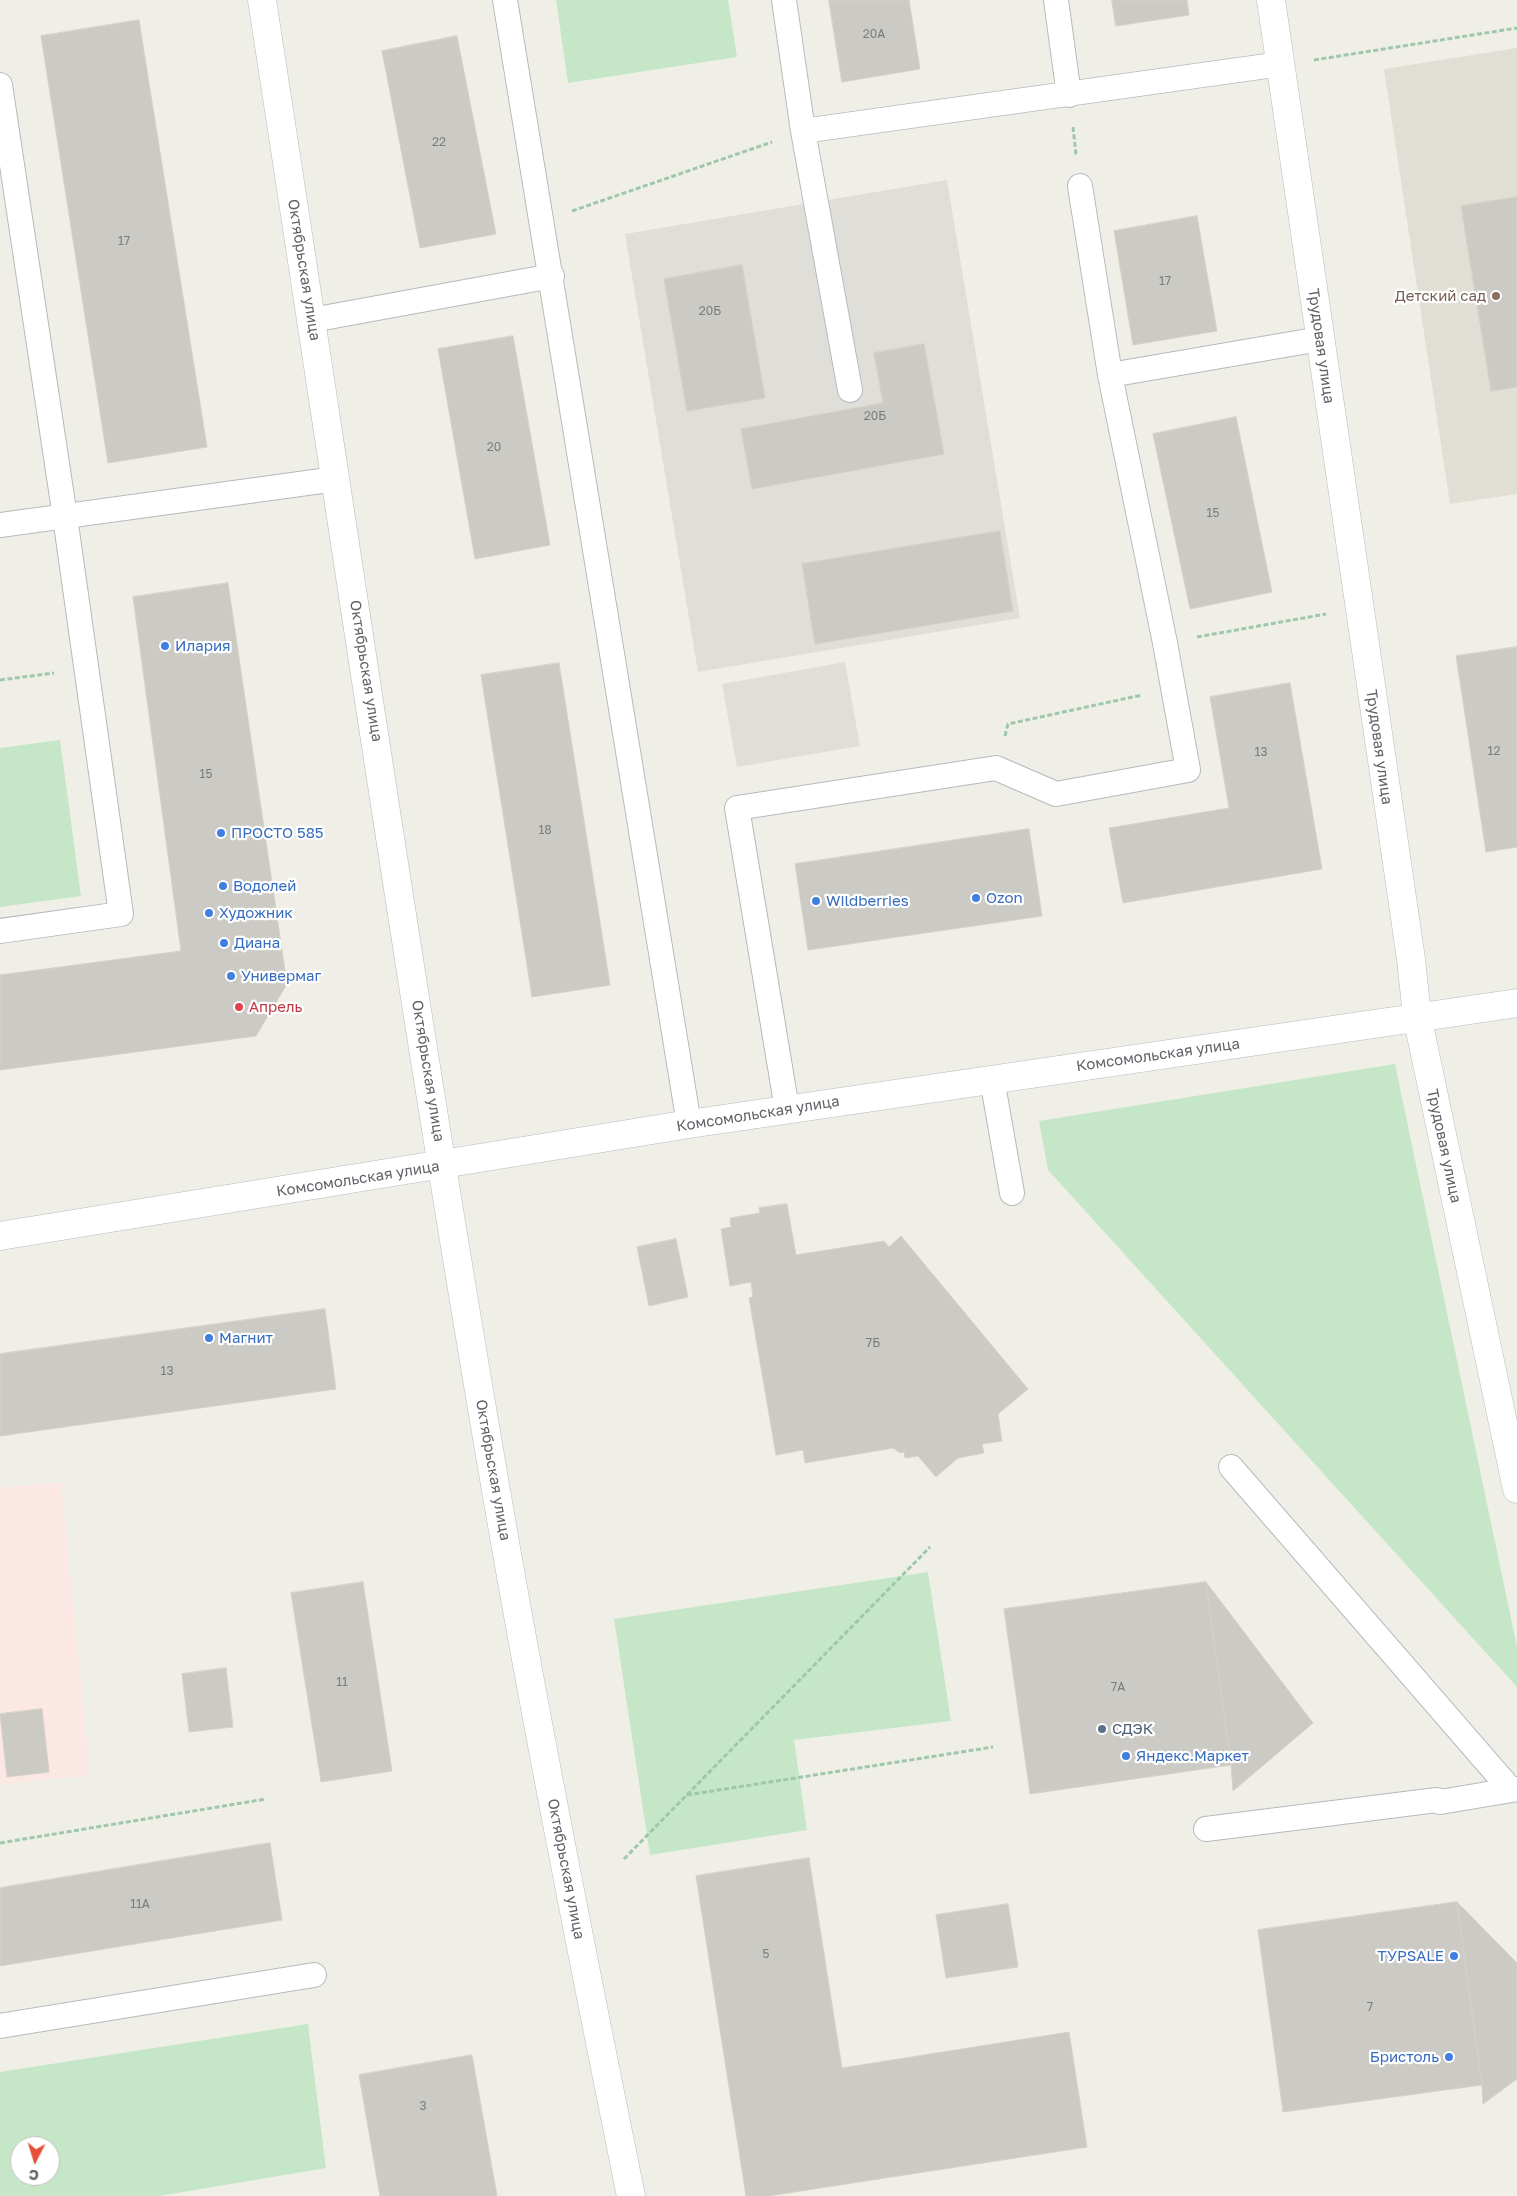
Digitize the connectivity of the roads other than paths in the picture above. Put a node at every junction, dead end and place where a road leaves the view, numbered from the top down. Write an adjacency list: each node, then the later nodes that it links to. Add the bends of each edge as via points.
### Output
1 (262, 0): 12 (street, Октябрьская улица)
2 (505, 0): 11 (lane)
3 (784, 0): 9 (lane)
4 (1056, 0): 8 (lane)
5 (1271, 0): 6 (street, Трудовая улица)
6 (1281, 64): 8 (lane); 13 (street, Трудовая улица)
7 (0, 85): 17 (lane)
8 (1069, 95): 9 (lane)
9 (803, 131): 15 (lane)
10 (1080, 186): 14 (lane)
11 (552, 276): 12 (lane); 24 (lane)
12 (312, 320): 16 (street, Октябрьская улица)
13 (1320, 339): 14 (lane); 21 (street, Трудовая улица)
14 (1110, 376): 23 (lane, via 1188,770 1056,794 996,768 737,808)
15 (850, 390)
16 (336, 478): 17 (lane); 25 (street, Октябрьская улица)
17 (64, 517): 18 (lane); 19 (lane, via 121,914)
18 (0, 525)
19 (0, 931)
20 (1517, 1003): 21 (street, Комсомольская улица)
21 (1417, 1016): 22 (street, Комсомольская улица); 29 (street, Трудовая улица)
22 (992, 1079): 23 (street, Комсомольская улица); 26 (lane)
23 (787, 1109): 24 (street, Комсомольская улица)
24 (689, 1124): 25 (street, Комсомольская улица)
25 (442, 1166): 27 (street, Комсомольская улица); 34 (street, Октябрьская улица, via 512,1580)
26 (1012, 1193)
27 (0, 1236)
28 (1231, 1467): 30 (lane)
29 (1517, 1489)
30 (1514, 1790): 31 (lane)
31 (1206, 1829)
32 (314, 1974): 33 (lane)
33 (0, 2026)
34 (630, 2196)

